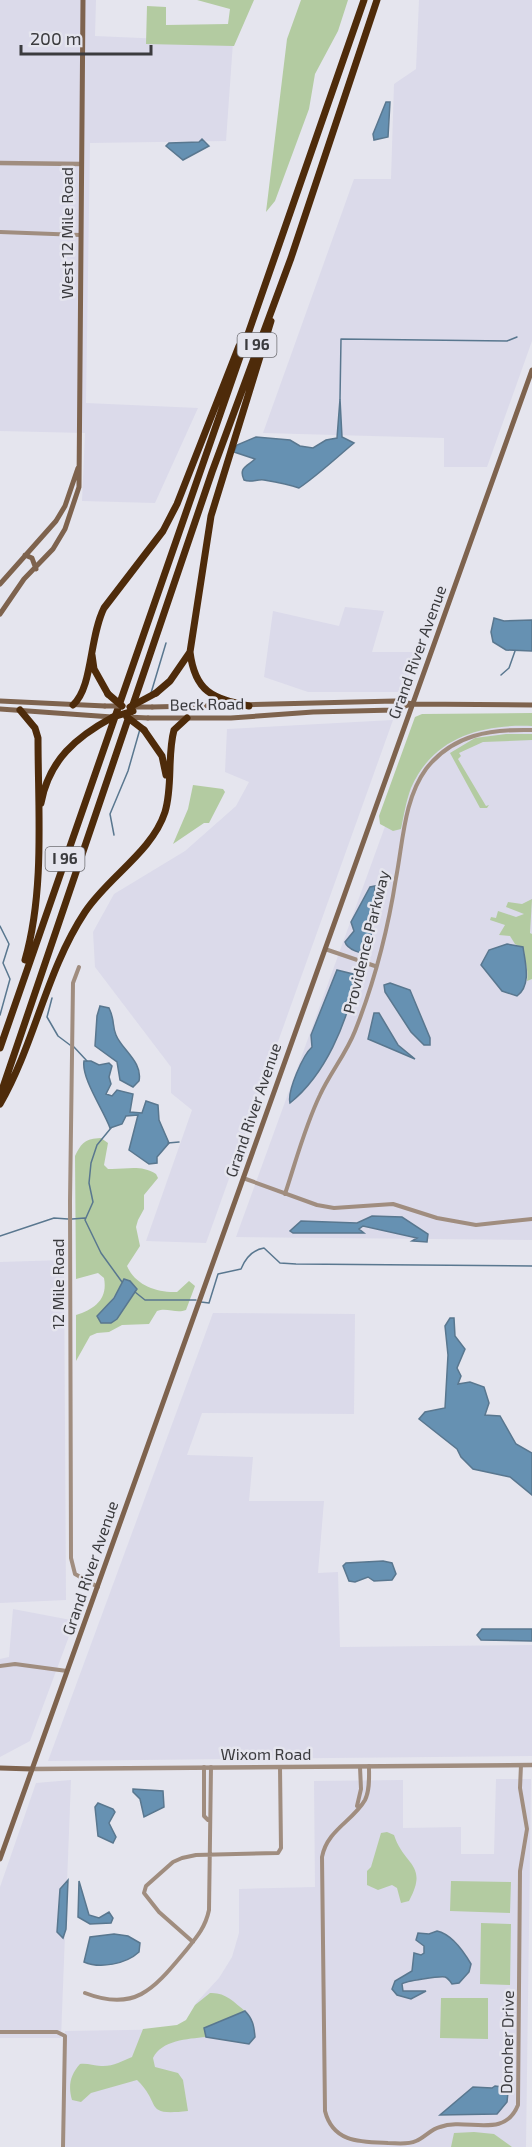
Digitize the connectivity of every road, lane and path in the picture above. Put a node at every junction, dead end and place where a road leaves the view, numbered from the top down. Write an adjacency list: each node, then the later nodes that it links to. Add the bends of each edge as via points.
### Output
1 (83, 0): 5 (main road, West 12 Mile Road)
2 (364, 0): 9 (highway, I 96)
3 (377, 0): 8 (highway, I 96)
4 (0, 163): 5 (street)
5 (81, 164): 7 (main road, West 12 Mile Road)
6 (0, 232): 7 (street)
7 (80, 235): 11 (main road, West 12 Mile Road)
8 (291, 258): 19 (highway, via 211,516); 43 (highway, I 96, via 216,461)
9 (249, 328): 18 (highway, via 177,504 155,543 104,608); 41 (highway, I 96)
10 (532, 370): 22 (main road, Grand River Avenue)
11 (79, 466): 12 (main road, West 12 Mile Road); 13 (main road, West 12 Mile Road, via 79,487)
12 (56, 521): 13 (main road); 14 (main road, West 12 Mile Road)
13 (65, 529): 15 (main road, West 12 Mile Road)
14 (25, 555): 15 (main road, via 32,558); 16 (main road, West 12 Mile Road)
15 (36, 569): 17 (main road, West 12 Mile Road, via 16,589)
16 (0, 584)
17 (0, 614)
18 (93, 638): 23 (highway, via 85,690); 30 (highway, bridge, via 94,669 108,694)
19 (190, 652): 26 (highway, via 193,671 202,687 223,701); 30 (highway, bridge, via 170,681)
20 (0, 701): 23 (main road)
21 (313, 702): 22 (main road, Beck Road); 26 (main road, Beck Road); 31 (street)
22 (413, 704): 24 (main road, Beck Road); 31 (main road, Beck Road, via 394,710); 38 (main road, Grand River Avenue)
23 (73, 705): 25 (main road)
24 (532, 705)
25 (105, 706): 30 (highway, bridge)
26 (249, 706): 27 (main road, Beck Road)
27 (152, 707): 30 (highway, bridge)
28 (0, 709): 29 (main road)
29 (20, 710): 34 (main road); 37 (highway, via 38,738)
30 (124, 711): 32 (highway, bridge); 34 (highway); 36 (highway, bridge, via 144,730 162,756)
31 (313, 712): 33 (main road, Beck Road)
32 (148, 718): 33 (main road, Beck Road)
33 (187, 718): 36 (highway, via 172,735)
34 (100, 720): 37 (highway, via 58,760 43,794)
35 (532, 730): 39 (street, Providence Parkway, via 499,730 468,737 442,752 423,774 409,808 394,892)
36 (168, 792): 44 (highway, via 156,830 86,910 69,940 46,988 15,1078)
37 (38, 826): 41 (highway, via 36,905)
38 (325, 949): 39 (street); 45 (main road, Grand River Avenue)
39 (375, 966): 46 (street, Providence Parkway, via 355,1032 317,1100)
40 (79, 967): 48 (street, 12 Mile Road, via 73,982 70,1201 71,1558 75,1574)
41 (20, 989): 42 (highway, I 96)
42 (0, 1047)
43 (0, 1096)
44 (0, 1104)
45 (243, 1178): 46 (street); 48 (main road, Grand River Avenue)
46 (285, 1194): 47 (street, via 334,1208 393,1204 465,1224 492,1225)
47 (532, 1219)
48 (98, 1587): 50 (main road, Grand River Avenue)
49 (0, 1666): 50 (street, via 15,1664)
50 (68, 1671): 59 (main road, Grand River Avenue)
51 (521, 1764): 52 (street, Wixom Road); 53 (street, Wixom Road); 64 (street, Donoher Drive, via 520,1788 527,1829 520,1870 518,2105 514,2116 503,2123 439,2127 409,2143 364,2142 336,2133 327,2120 322,1857 331,1835)
52 (532, 1765)
53 (369, 1766): 57 (street, Wixom Road); 61 (street)
54 (204, 1767): 55 (street, Wixom Road); 59 (street, Wixom Road); 62 (street)
55 (211, 1767): 56 (street, Wixom Road); 63 (street)
56 (280, 1767): 57 (street, Wixom Road); 66 (street, via 278,1853)
57 (360, 1767): 60 (street)
58 (0, 1768): 59 (main road, Wixom Road)
59 (32, 1769): 67 (main road, Grand River Avenue)
60 (361, 1789): 61 (street); 64 (street)
61 (369, 1789): 64 (street, Donoher Drive, via 364,1802)
62 (204, 1797): 63 (street); 65 (street, via 204,1816)
63 (211, 1797): 65 (street)
64 (357, 1807)
65 (208, 1820): 66 (street)
66 (209, 1855): 68 (street, via 206,1926); 68 (street, via 173,1862 146,1886 144,1893)
67 (0, 1859)
68 (193, 1942): 69 (street, via 154,1989 139,1997 102,2000)
69 (85, 1993)
70 (0, 2032): 71 (street, via 57,2031 65,2036)
71 (63, 2147)

